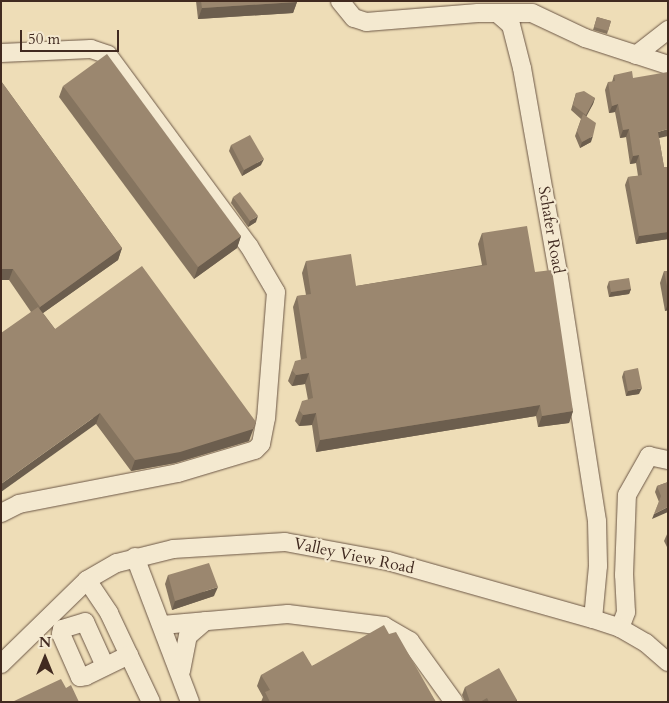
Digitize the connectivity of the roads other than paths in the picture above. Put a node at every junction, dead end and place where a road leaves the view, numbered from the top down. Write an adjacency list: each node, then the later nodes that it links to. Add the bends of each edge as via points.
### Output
1 (340, 1): 2 (street, via 354,18 366,22)
2 (497, 13): 5 (street, via 532,13 585,38); 11 (street, Schafer Road, via 511,25 522,68 559,278 597,521 598,566)
3 (668, 30): 5 (street)
4 (1, 53): 8 (street, via 91,49 108,56 249,246 276,292 266,418 261,444 255,450 178,473 20,504)
5 (636, 55): 6 (street)
6 (668, 65)
7 (668, 460): 14 (street, via 649,456 627,495 626,612)
8 (1, 513)
9 (136, 557): 10 (street, Valley View Road); 11 (street, Valley View Road, via 173,549 239,543 315,545 388,561); 13 (street)
10 (87, 580): 15 (street, via 104,604); 17 (street, Valley View Road)
11 (593, 619): 14 (street, Valley View Road)
12 (205, 621): 13 (street); 19 (street, via 188,636 182,655); 22 (street, via 288,614 384,626 410,641)
13 (162, 625): 19 (street)
14 (620, 628): 16 (street, Valley View Road, via 646,643)
15 (129, 655): 18 (street); 20 (street)
16 (668, 662)
17 (1, 664)
18 (105, 666)
19 (181, 676): 21 (street)
20 (151, 702)
21 (190, 702)
22 (454, 702)

